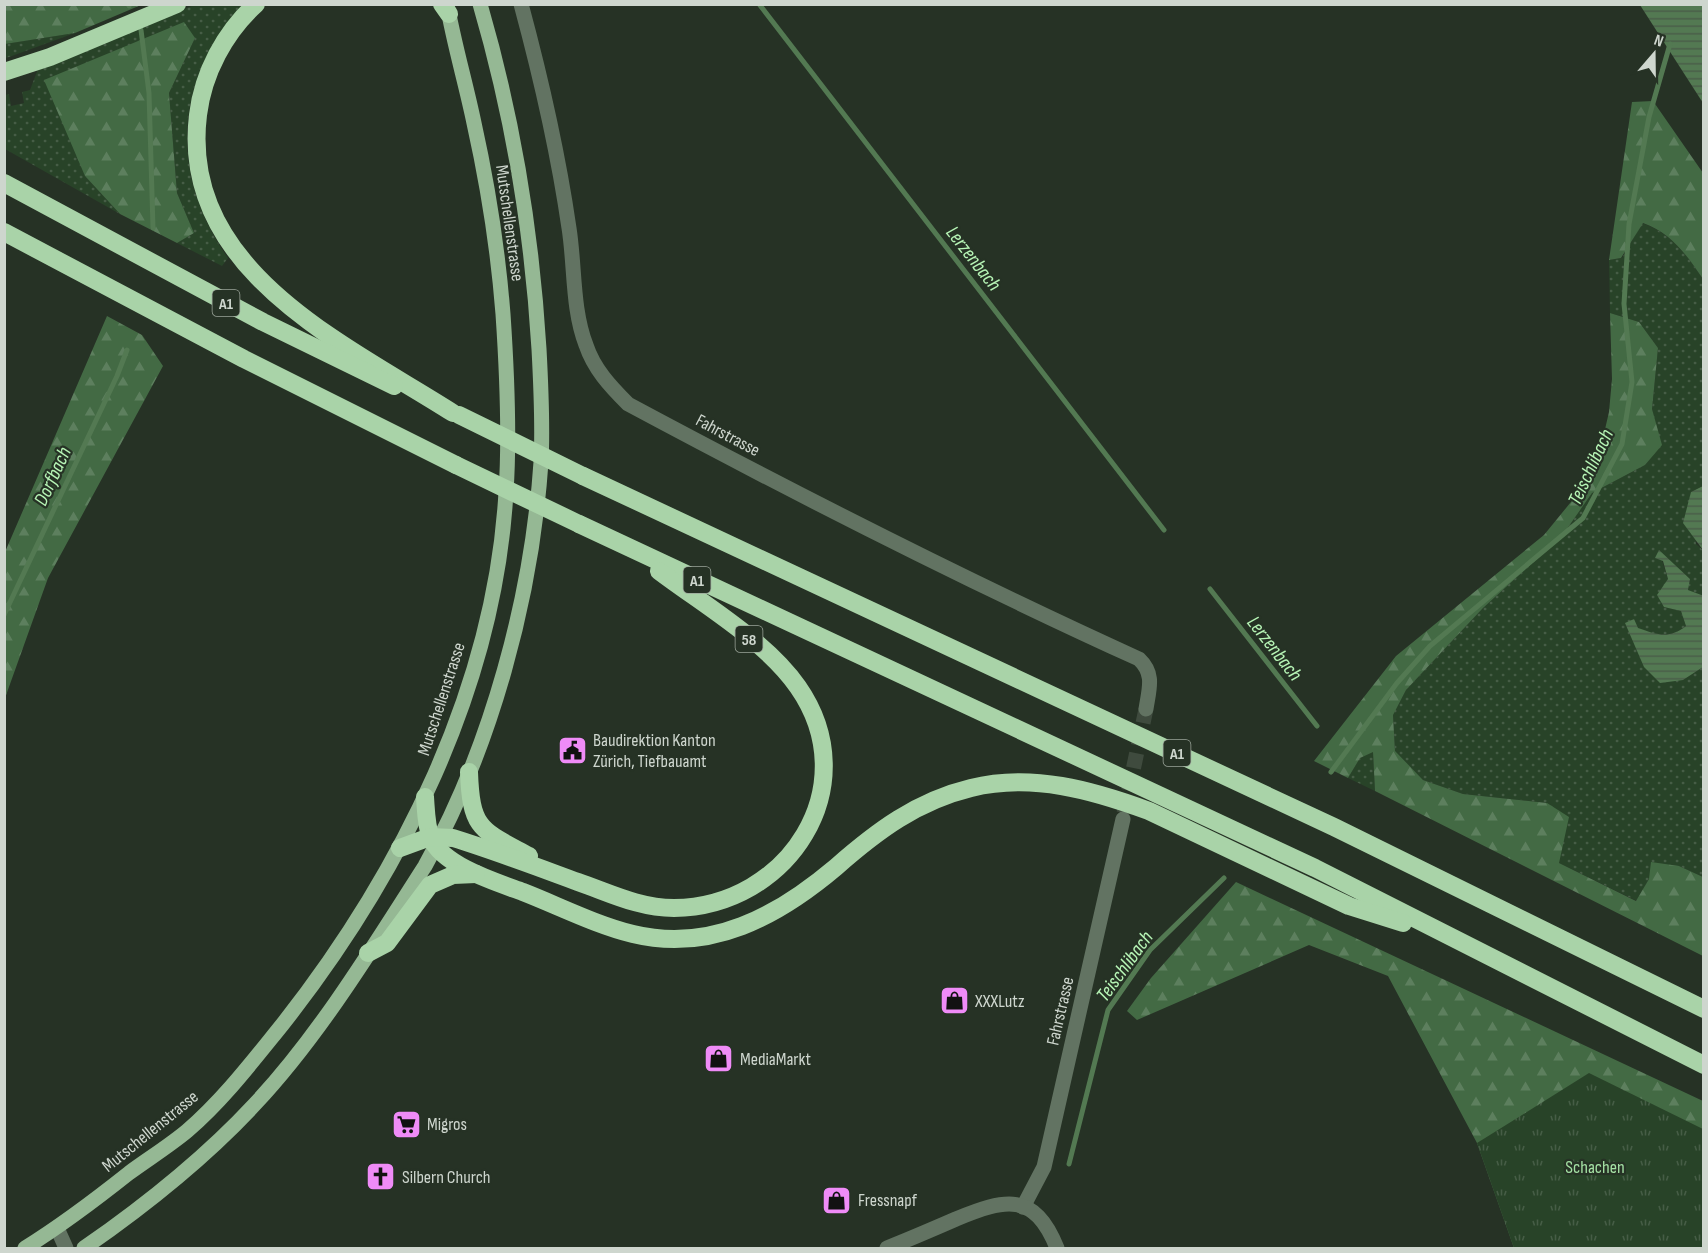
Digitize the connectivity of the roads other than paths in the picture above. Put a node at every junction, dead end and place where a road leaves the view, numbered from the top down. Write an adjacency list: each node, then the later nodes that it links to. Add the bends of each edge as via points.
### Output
1 (177, 4): 6 (highway)
2 (256, 4): 9 (highway, via 222,47 202,93 196,143 210,209 236,253 280,300)
3 (480, 4): 12 (main road, Mutschellenstrasse, via 517,159 532,262 540,367 541,460 514,628)
4 (521, 4): 11 (street, Fahrstrasse, via 545,93 564,189 583,335 594,363 610,386 628,404 820,507 1139,659 1151,676)
5 (446, 8): 13 (main road, Mutschellenstrasse, via 484,170 499,270 507,398 506,494 486,621 453,729)
6 (4, 72)
7 (4, 183): 9 (highway, A1, via 353,368)
8 (4, 231): 10 (highway, A1, bridge, via 244,359)
9 (456, 414): 21 (highway, A1, bridge, via 1345,832)
10 (628, 547): 18 (highway, 58, via 759,646 789,675 808,703 821,734 824,778 799,844 775,872 743,892 708,904 671,908 632,902); 19 (highway, A1, via 1293,858)
11 (1146, 709)
12 (469, 772): 15 (main road, Mutschellenstrasse); 18 (highway, 58, via 474,817 482,829)
13 (424, 797): 15 (highway); 16 (main road, Mutschellenstrasse)
14 (1123, 819): 23 (street, Fahrstrasse, via 1044,1167)
15 (436, 840): 16 (highway); 17 (highway, via 447,857); 18 (highway, 58, via 465,841); 20 (main road, Mutschellenstrasse)
16 (400, 848): 24 (main road, Mutschellenstrasse, via 331,961 236,1083 186,1131)
17 (477, 874): 19 (highway, via 630,933 680,939 713,936 775,912 883,828 925,803 974,787 1035,783 1091,792 1127,803 1349,906); 20 (highway, via 453,875 430,885 387,943)
18 (579, 882)
19 (1447, 937): 22 (highway, A1)
20 (368, 953): 27 (main road, Mutschellenstrasse, via 290,1064 256,1104 158,1195)
21 (1704, 1009)
22 (1704, 1065)
23 (1023, 1207): 28 (street, via 1003,1202 991,1205); 29 (street, via 1044,1221)
24 (57, 1228): 25 (main road, Mutschellenstrasse); 26 (street)
25 (25, 1248)
26 (66, 1248)
27 (84, 1248)
28 (887, 1248)
29 (1057, 1248)

